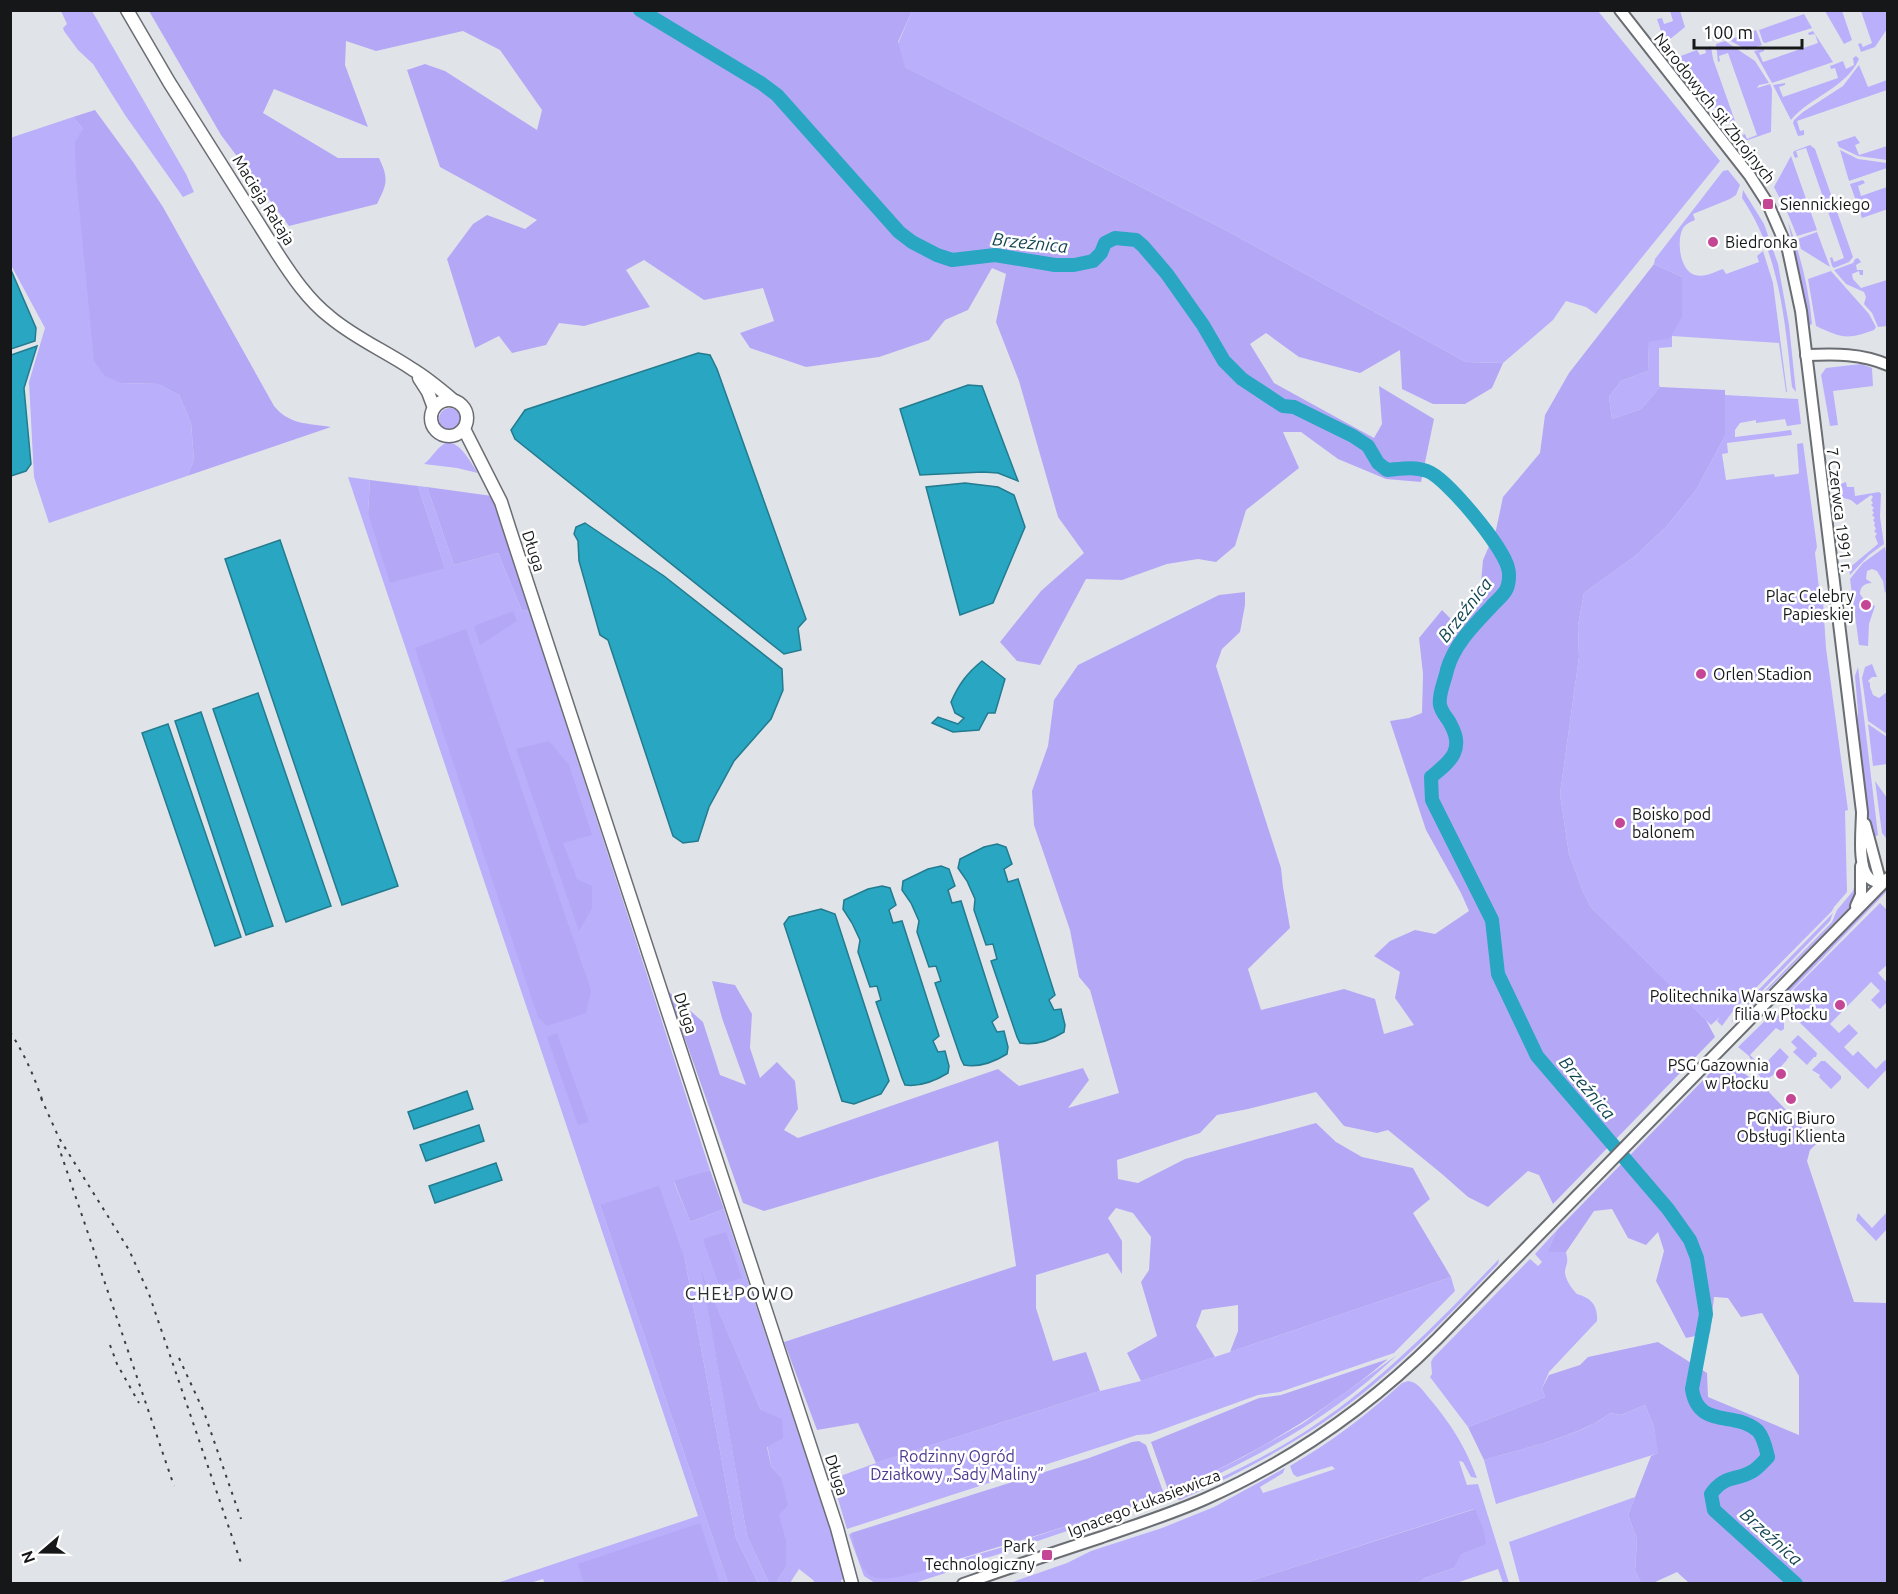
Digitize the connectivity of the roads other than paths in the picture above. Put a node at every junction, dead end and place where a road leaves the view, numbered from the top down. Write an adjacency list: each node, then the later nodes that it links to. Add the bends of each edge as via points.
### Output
1 (127, 10): 5 (main road, Macieja Rataja, via 295,280 341,326)
2 (1620, 10): 3 (street, Narodowych Sił Zbrojnych, via 1758,186 1775,217 1788,250)
3 (1806, 355): 4 (street, via 1853,354); 9 (street, 7 Czerwca 1991 r.)
4 (1887, 365)
5 (413, 369): 6 (main road, Macieja Rataja); 7 (main road, Macieja Rataja)
6 (453, 400): 7 (main road, via 442,401); 8 (main road, via 467,411 468,417)
7 (434, 408): 8 (main road, via 434,428 444,435)
8 (459, 432): 15 (main road, Długa, via 501,502)
9 (1862, 812): 10 (street, 7 Czerwca 1991 r.); 11 (street, 7 Czerwca 1991 r.)
10 (1862, 847): 13 (street, 7 Czerwca 1991 r., via 1865,873 1870,879); 14 (street, via 1861,896)
11 (1875, 856): 12 (street); 13 (street, 7 Czerwca 1991 r.)
12 (1887, 862)
13 (1884, 881): 14 (street)
14 (1852, 914): 18 (street, Ignacego Łukasiewicza, via 1404,1370 1358,1408 1299,1449 1190,1505)
15 (839, 1534): 16 (main road, Długa); 17 (main road, Długa)
16 (852, 1584)
17 (860, 1584)
18 (963, 1584)

